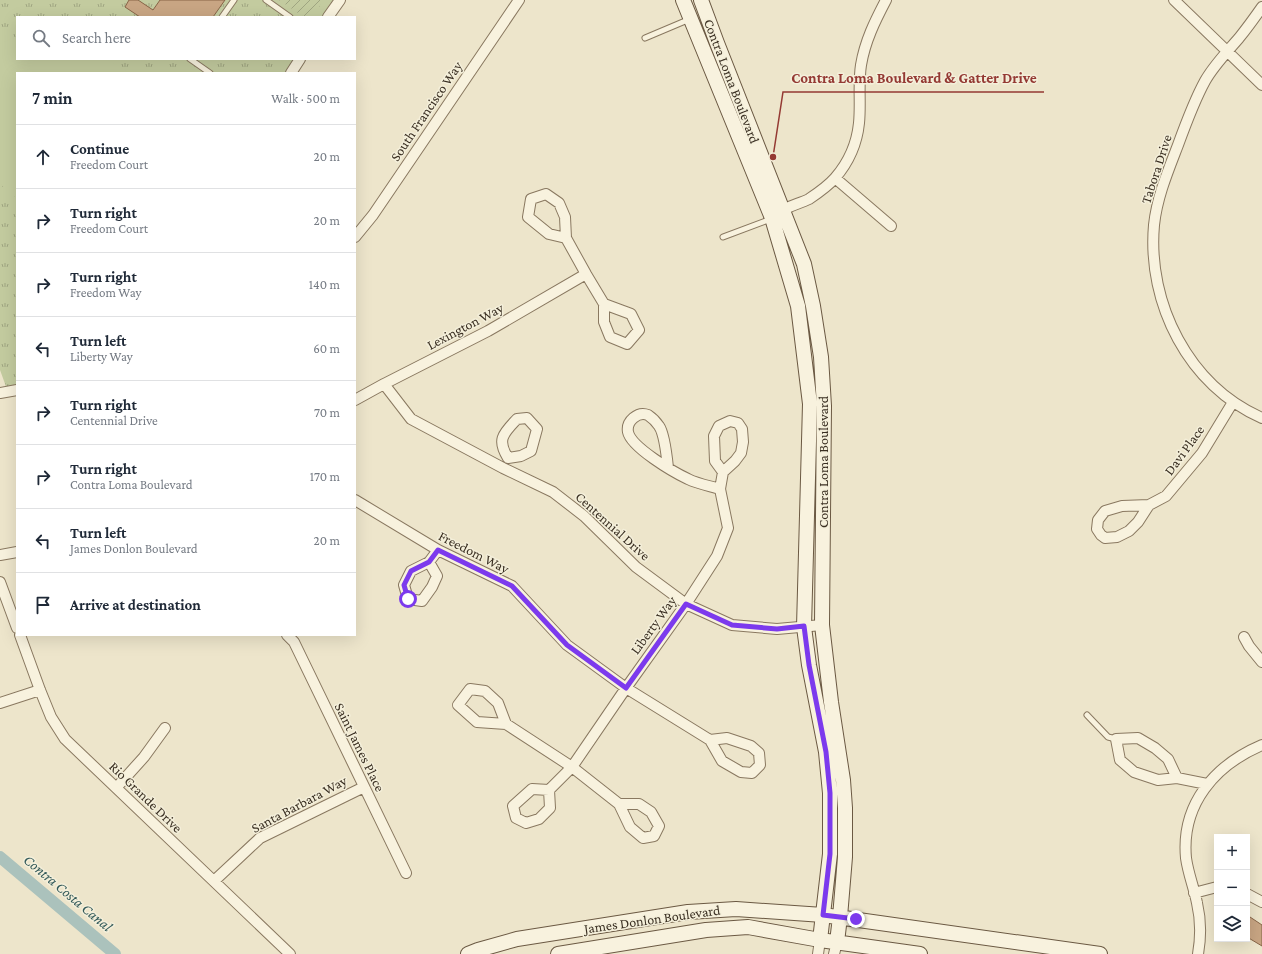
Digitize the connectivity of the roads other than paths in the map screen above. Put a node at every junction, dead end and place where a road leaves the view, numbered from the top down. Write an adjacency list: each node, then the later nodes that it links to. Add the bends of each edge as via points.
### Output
1 (234, 0): 10 (lane)
2 (266, 0): 11 (lane)
3 (340, 0): 12 (street)
4 (519, 0): 24 (street, South Francisco Way, via 373,215)
5 (683, 0): 13 (main road, Contra Loma Boulevard)
6 (701, 0): 22 (main road, Contra Loma Boulevard)
7 (886, 0): 21 (street, via 864,52 860,79 859,123 855,141 849,157)
8 (1174, 0): 15 (street)
9 (1262, 7): 15 (street, Tabora Drive)
10 (223, 16)
11 (289, 16)
12 (329, 16)
13 (691, 18): 14 (lane); 22 (main road, Contra Loma Boulevard)
14 (645, 38)
15 (1228, 51): 20 (street); 33 (street, Tabora Drive, via 1202,87 1165,179 1154,224 1153,256 1159,292 1179,342 1199,370)
16 (192, 60): 18 (lane)
17 (299, 60): 19 (street)
18 (209, 72)
19 (292, 72)
20 (1262, 85)
21 (835, 178): 22 (street, via 808,199); 23 (street)
22 (777, 214): 25 (lane); 49 (main road, Contra Loma Boulevard, via 804,264 821,357 824,406); 50 (main road, Contra Loma Boulevard, via 798,306 810,404)
23 (891, 226)
24 (356, 236)
25 (724, 237)
26 (566, 238): 26 (street, via 565,217 559,203 546,194 531,199 528,217 549,234); 27 (street)
27 (586, 274): 28 (street); 29 (street, Lexington Way, via 488,331)
28 (604, 304)
29 (384, 384): 32 (street, Lexington Way); 36 (street, Centennial Drive, via 411,419)
30 (16, 390): 31 (street)
31 (0, 393)
32 (356, 399)
33 (1233, 402): 34 (street, Tabora Drive); 41 (street, Davi Place, via 1202,453 1166,496)
34 (1262, 418)
35 (508, 458): 36 (street)
36 (503, 468): 47 (street, Centennial Drive, via 553,492 584,516 636,567)
37 (668, 468): 37 (street, via 660,426 648,415 634,417 629,424 628,432 642,450); 39 (street, via 689,480)
38 (723, 472): 38 (street, via 736,461 743,442 742,429 738,423 730,421 719,426 714,436 714,461); 39 (street)
39 (720, 489): 47 (street, Liberty Way, via 728,528 717,556)
40 (356, 501): 42 (street, Freedom Way)
41 (1149, 505): 41 (street, Davi Place, via 1122,506 1105,510 1098,520 1097,528 1105,538 1117,537 1129,531)
42 (438, 550): 45 (street); 55 (street, Freedom Way, via 512,586 567,645)
43 (16, 552): 44 (street)
44 (0, 555)
45 (429, 562)
46 (0, 582): 48 (street)
47 (686, 604): 50 (street, Centennial Drive, via 732,625 777,629); 55 (street, Liberty Way)
48 (16, 625)
49 (822, 625): 50 (street, Centennial Drive); 78 (main road, Contra Loma Boulevard, via 845,808 846,857)
50 (804, 626): 77 (main road, Contra Loma Boulevard, via 826,752 830,793 830,854)
51 (20, 636): 56 (street, Rio Grande Drive)
52 (288, 636): 68 (street, Saint James Place, via 294,642)
53 (1244, 637): 54 (street)
54 (1262, 662)
55 (626, 688): 62 (street, Freedom Way); 64 (street, Liberty Way)
56 (40, 690): 57 (street); 67 (street, Rio Grande Drive, via 51,717 65,739)
57 (0, 703)
58 (1087, 715): 61 (lane, via 1108,737)
59 (506, 724): 59 (street, via 498,703 485,691 470,689 458,705 477,722); 64 (street)
60 (165, 728): 67 (street, via 144,757)
61 (1116, 739): 65 (street, via 1138,738 1155,748 1168,759); 65 (street, via 1120,760 1134,772 1158,780)
62 (710, 740): 62 (street, via 722,761 741,772 752,773 760,765 759,753 751,746 727,738)
63 (1262, 745): 66 (street, via 1233,761)
64 (572, 767): 69 (street, Liberty Way); 70 (street)
65 (1177, 778): 66 (street)
66 (1207, 784): 74 (street, via 1194,806 1186,837 1187,862)
67 (117, 787): 72 (street, Rio Grande Drive)
68 (364, 787): 71 (street, Saint James Place); 72 (street, Santa Barbara Way, via 260,838)
69 (549, 790)
70 (619, 804)
71 (406, 873)
72 (214, 881): 81 (street, Rio Grande Drive)
73 (1214, 888): 74 (street)
74 (1194, 892): 87 (street, via 1200,925)
75 (1250, 896): 76 (street)
76 (1262, 902)
77 (823, 915): 78 (main road, James Donlon Boulevard); 79 (main road, Contra Loma Boulevard); 82 (main road, James Donlon Boulevard, via 736,909 688,912 517,939)
78 (840, 917): 80 (main road, Contra Loma Boulevard); 86 (main road, James Donlon Boulevard)
79 (820, 940): 80 (main road, James Donlon Boulevard); 83 (main road, James Donlon Boulevard, via 748,927 713,929); 84 (street)
80 (835, 948): 85 (main road, James Donlon Boulevard)
81 (290, 954)
82 (468, 954)
83 (558, 954)
84 (818, 954)
85 (920, 954)
86 (1100, 954)
87 (1198, 954)

